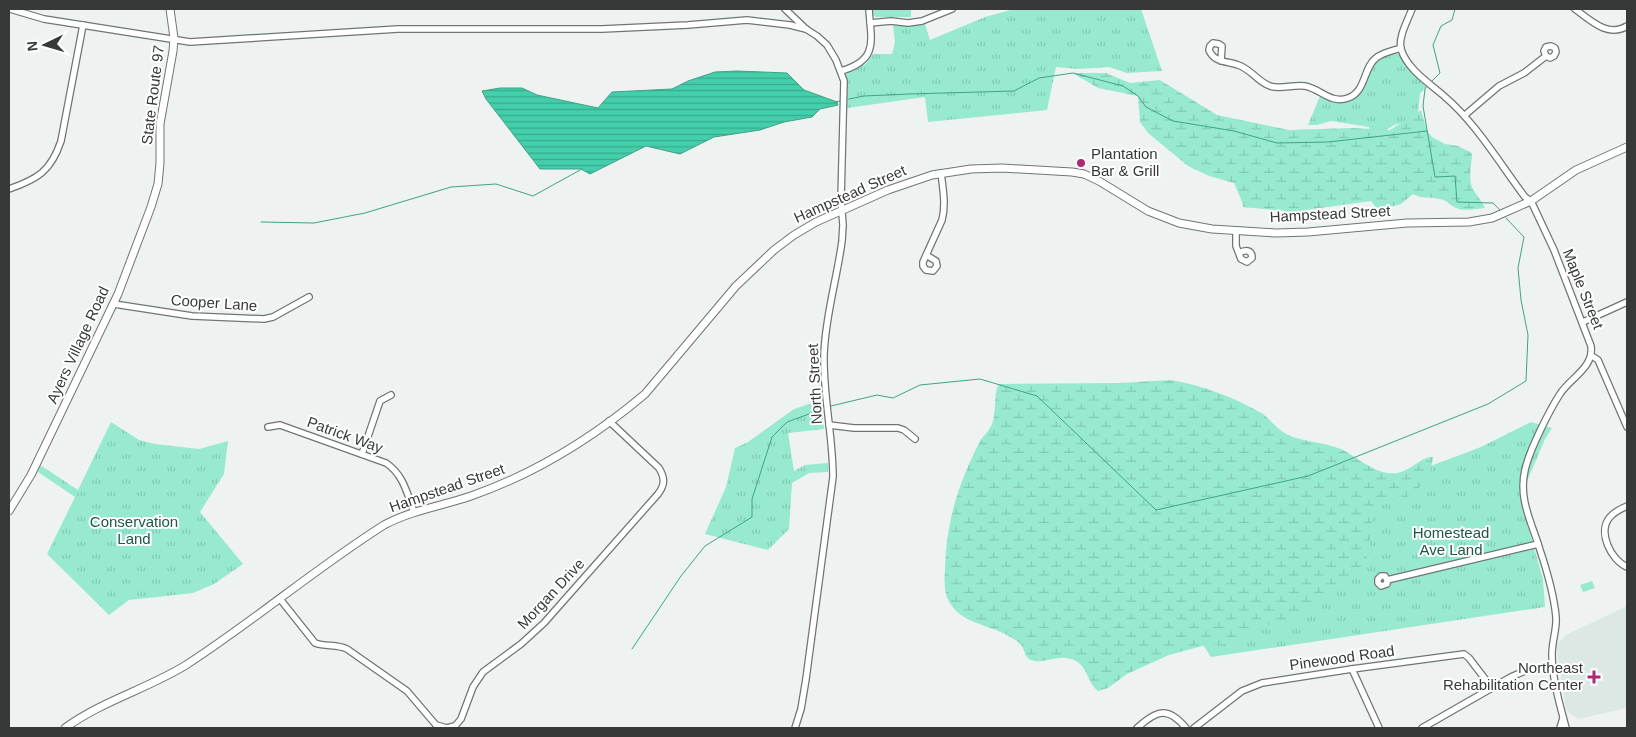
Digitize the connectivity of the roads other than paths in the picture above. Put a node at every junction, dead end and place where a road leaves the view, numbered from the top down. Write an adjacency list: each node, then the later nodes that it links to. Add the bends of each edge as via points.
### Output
1 (10, 9): 9 (street)
2 (170, 9): 12 (main road, State Route 97)
3 (786, 9): 11 (street, North Street)
4 (869, 9): 8 (street)
5 (952, 9): 8 (street, via 922,21)
6 (1412, 9): 13 (street, via 1400,41)
7 (1575, 9): 10 (street, via 1602,28 1617,30)
8 (870, 23): 16 (street, via 868,55 858,65)
9 (83, 25): 12 (street); 21 (street, via 55,158 37,178)
10 (1627, 26)
11 (806, 30): 12 (street, via 747,20 653,27 398,29 190,42); 16 (street, North Street, via 827,45)
12 (174, 38): 20 (main road, State Route 97, via 160,124)
13 (1401, 48): 15 (street, via 1374,59 1358,91 1340,99 1330,98 1306,86 1271,86 1241,66); 17 (street, Maple Street, via 1422,78)
14 (1546, 56): 17 (street, via 1499,86)
15 (1220, 61)
16 (841, 71): 23 (street, North Street, via 844,90)
17 (1465, 116): 22 (street, Maple Street)
18 (1627, 147): 22 (main road, Hampstead Street, via 1576,170)
19 (941, 173): 23 (main road, Hampstead Street, via 917,179); 24 (main road, Hampstead Street, via 1002,168 1084,174 1148,211 1179,223); 26 (street, via 943,216)
20 (158, 184): 29 (main road, Ayers Village Road)
21 (9, 189)
22 (1531, 201): 24 (main road, Hampstead Street, via 1474,222 1407,223 1280,233); 30 (street, Maple Street)
23 (841, 211): 33 (main road, Hampstead Street, via 812,224 774,250 736,286 644,394); 34 (street, North Street, via 842,241 824,346)
24 (1236, 230): 25 (street)
25 (1239, 253)
26 (926, 255)
27 (309, 297): 29 (street, Cooper Lane, via 264,319 192,316)
28 (1627, 302): 30 (street)
29 (114, 304): 40 (main road, Ayers Village Road)
30 (1583, 322): 31 (street, Maple Street)
31 (1592, 356): 36 (street, Maple Street, via 1598,360); 42 (street, via 1560,394 1526,464 1524,500)
32 (391, 395): 38 (street, via 380,401)
33 (609, 421): 41 (main road, Hampstead Street, via 518,478 472,496); 45 (street, Morgan Drive, via 659,468 663,486 544,623 483,672 473,687 461,720 455,726 436,725 406,691 347,649 315,642)
34 (829, 425): 37 (street, via 898,428); 51 (street, North Street, via 832,489 806,679)
35 (268, 427): 38 (street, Patrick Way, via 280,425)
36 (1627, 427)
37 (915, 439)
38 (362, 454): 41 (street, Patrick Way, via 393,468 404,484)
39 (1627, 506): 43 (street, via 1610,517 1605,529 1614,557)
40 (9, 511)
41 (414, 512): 45 (main road, Hampstead Street, via 374,531)
42 (1538, 544): 44 (street); 46 (street, via 1555,609)
43 (1627, 567)
44 (1388, 580)
45 (280, 599): 50 (main road, Hampstead Street, via 174,672 95,709)
46 (1552, 667): 48 (street, via 1523,672); 49 (street)
47 (1352, 668): 48 (street, Pinewood Road, via 1464,654); 54 (street, Pinewood Road, via 1255,684); 55 (street)
48 (1492, 688): 56 (street)
49 (1563, 716): 57 (street); 58 (street)
50 (65, 728)
51 (795, 728)
52 (1137, 728): 53 (street, via 1156,714 1168,712)
53 (1186, 728)
54 (1194, 728)
55 (1379, 728)
56 (1422, 728)
57 (1560, 728)
58 (1566, 728)

